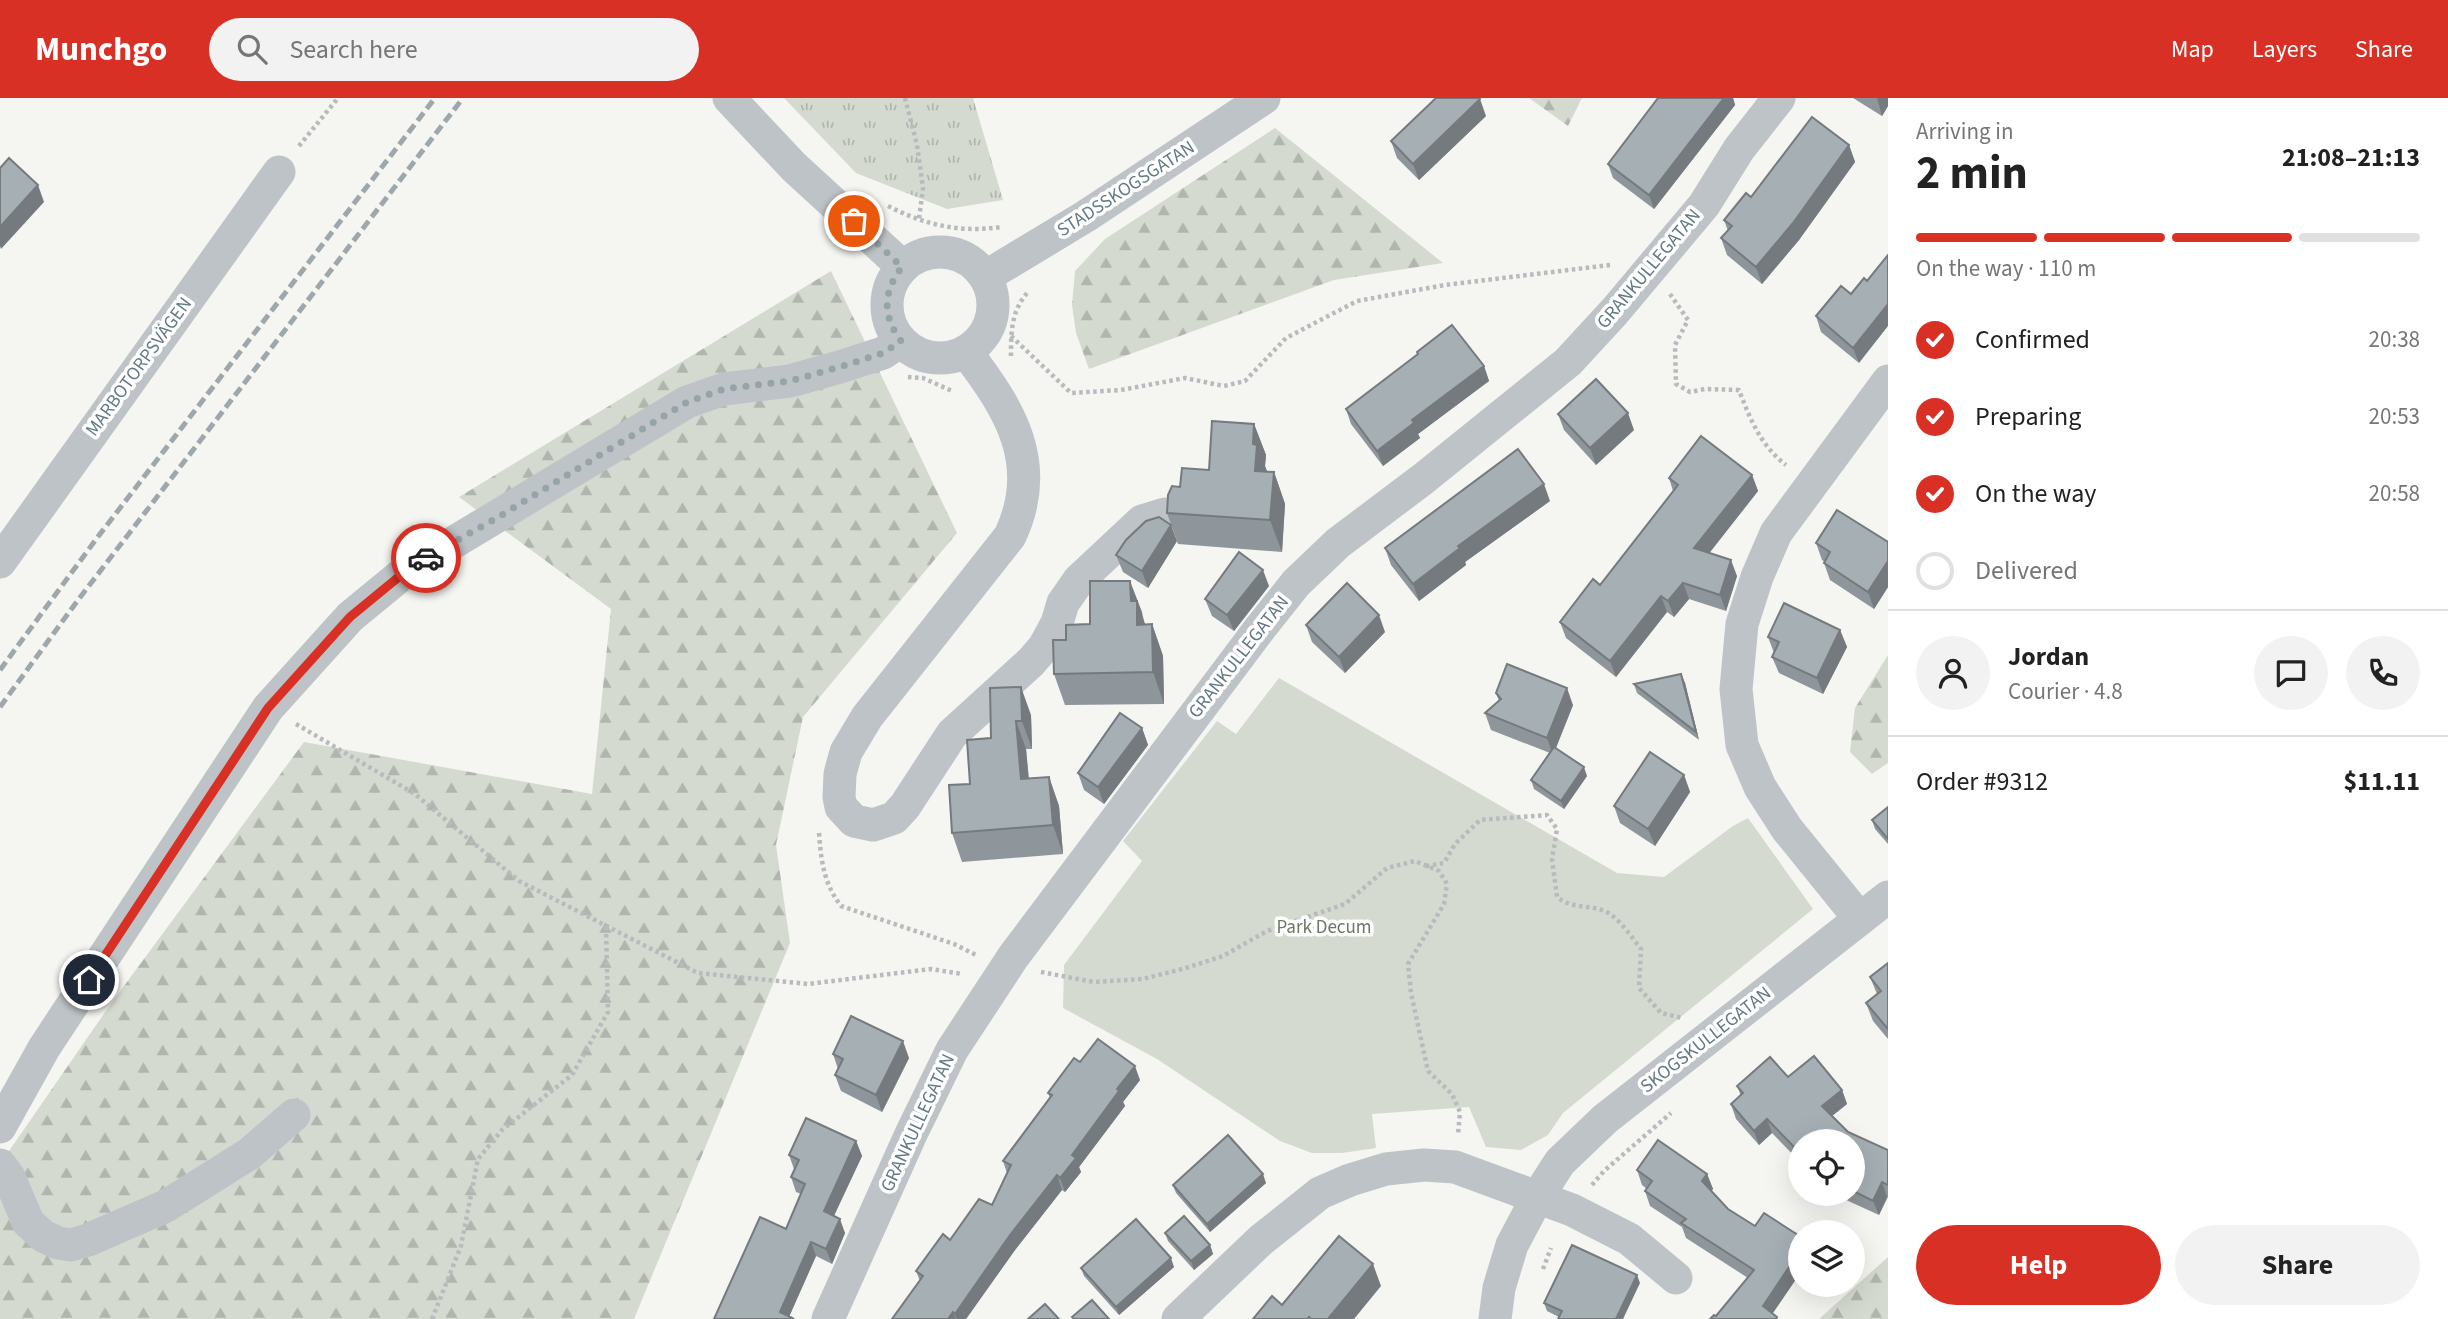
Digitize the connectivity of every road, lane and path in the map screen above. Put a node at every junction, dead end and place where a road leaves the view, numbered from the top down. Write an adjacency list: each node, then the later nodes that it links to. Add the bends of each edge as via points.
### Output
1 (338, 98): 6 (path)
2 (729, 98): 10 (street, via 794,167)
3 (905, 98): 8 (path, via 923,188)
4 (1264, 98): 12 (street, STADSSKOGSGATAN)
5 (1779, 98): 11 (street, GRANKULLEGATAN, via 1703,205)
6 (279, 172): 21 (street, MARBOTORPSVÄGEN)
7 (885, 204): 8 (path)
8 (919, 219): 9 (path, via 950,229)
9 (1010, 225)
10 (902, 267): 12 (street, via 931,252 947,252 962,256); 15 (street, via 886,303)
11 (1649, 271): 14 (path, via 1626,264 1357,300 1286,338 1245,381 1224,386 1185,378 1121,390 1071,393); 19 (path, via 1688,320 1675,345 1676,384 1690,391 1739,390 1767,447); 27 (street, GRANKULLEGATAN, via 1568,362 1338,543 1296,583)
12 (985, 277): 16 (street, via 993,304 991,319 986,332)
13 (1036, 284): 14 (path, via 1015,312)
14 (1010, 336): 17 (path)
15 (901, 341): 16 (street, via 924,356); 22 (street, via 883,353 843,366 790,381 724,389 687,402 406,571 350,617)
16 (966, 352): 20 (street, via 1011,422 1025,474 1020,514 1010,536 867,717 846,752 839,797 853,821 873,825 894,818 952,734 1044,646 1079,580 1142,522)
17 (1009, 362)
18 (1888, 381): 19 (street)
19 (1813, 483): 25 (street, via 1776,533 1757,577 1742,624 1738,717 1742,745 1760,787 1787,829)
20 (1165, 514)
21 (0, 562)
22 (268, 708): 26 (path, via 415,794 519,881); 32 (street, via 44,1048)
23 (1425, 866): 27 (path, via 1415,862 1387,868 1345,904 1267,931 1223,956 1143,979 1094,982 1032,971); 29 (path, via 1444,863 1480,820 1546,816 1557,829 1552,859 1557,897 1568,906 1610,914 1641,949 1639,988 1661,1013); 34 (path, via 1439,871 1447,884 1444,904 1408,964 1410,993 1428,1071 1452,1094 1460,1112)
24 (1888, 897): 25 (street, SKOGSKULLEGATAN)
25 (1860, 919): 35 (street, SKOGSKULLEGATAN, via 1605,1119 1560,1162)
26 (606, 925): 28 (path, via 698,973 808,984 931,969 974,978); 39 (path, via 608,1012 572,1075 502,1130 478,1159 461,1246)
27 (1013, 957): 28 (street, GRANKULLEGATAN)
28 (990, 989): 40 (street, GRANKULLEGATAN, via 934,1086)
29 (1685, 1019)
30 (1674, 1111): 36 (path, via 1604,1171)
31 (295, 1115): 33 (street, via 249,1154 166,1206 71,1245 43,1236 28,1222)
32 (0, 1127)
33 (0, 1165)
34 (1455, 1167): 35 (street); 41 (street, via 1386,1169 1320,1193 1261,1240)
35 (1538, 1196): 36 (street); 42 (street, SKOGSKULLEGATAN, via 1512,1245)
36 (1572, 1210): 37 (street, via 1629,1239); 38 (path, via 1556,1235)
37 (1676, 1278)
38 (1539, 1280)
39 (432, 1319)
40 (828, 1319)
41 (1178, 1319)
42 (1495, 1319)

